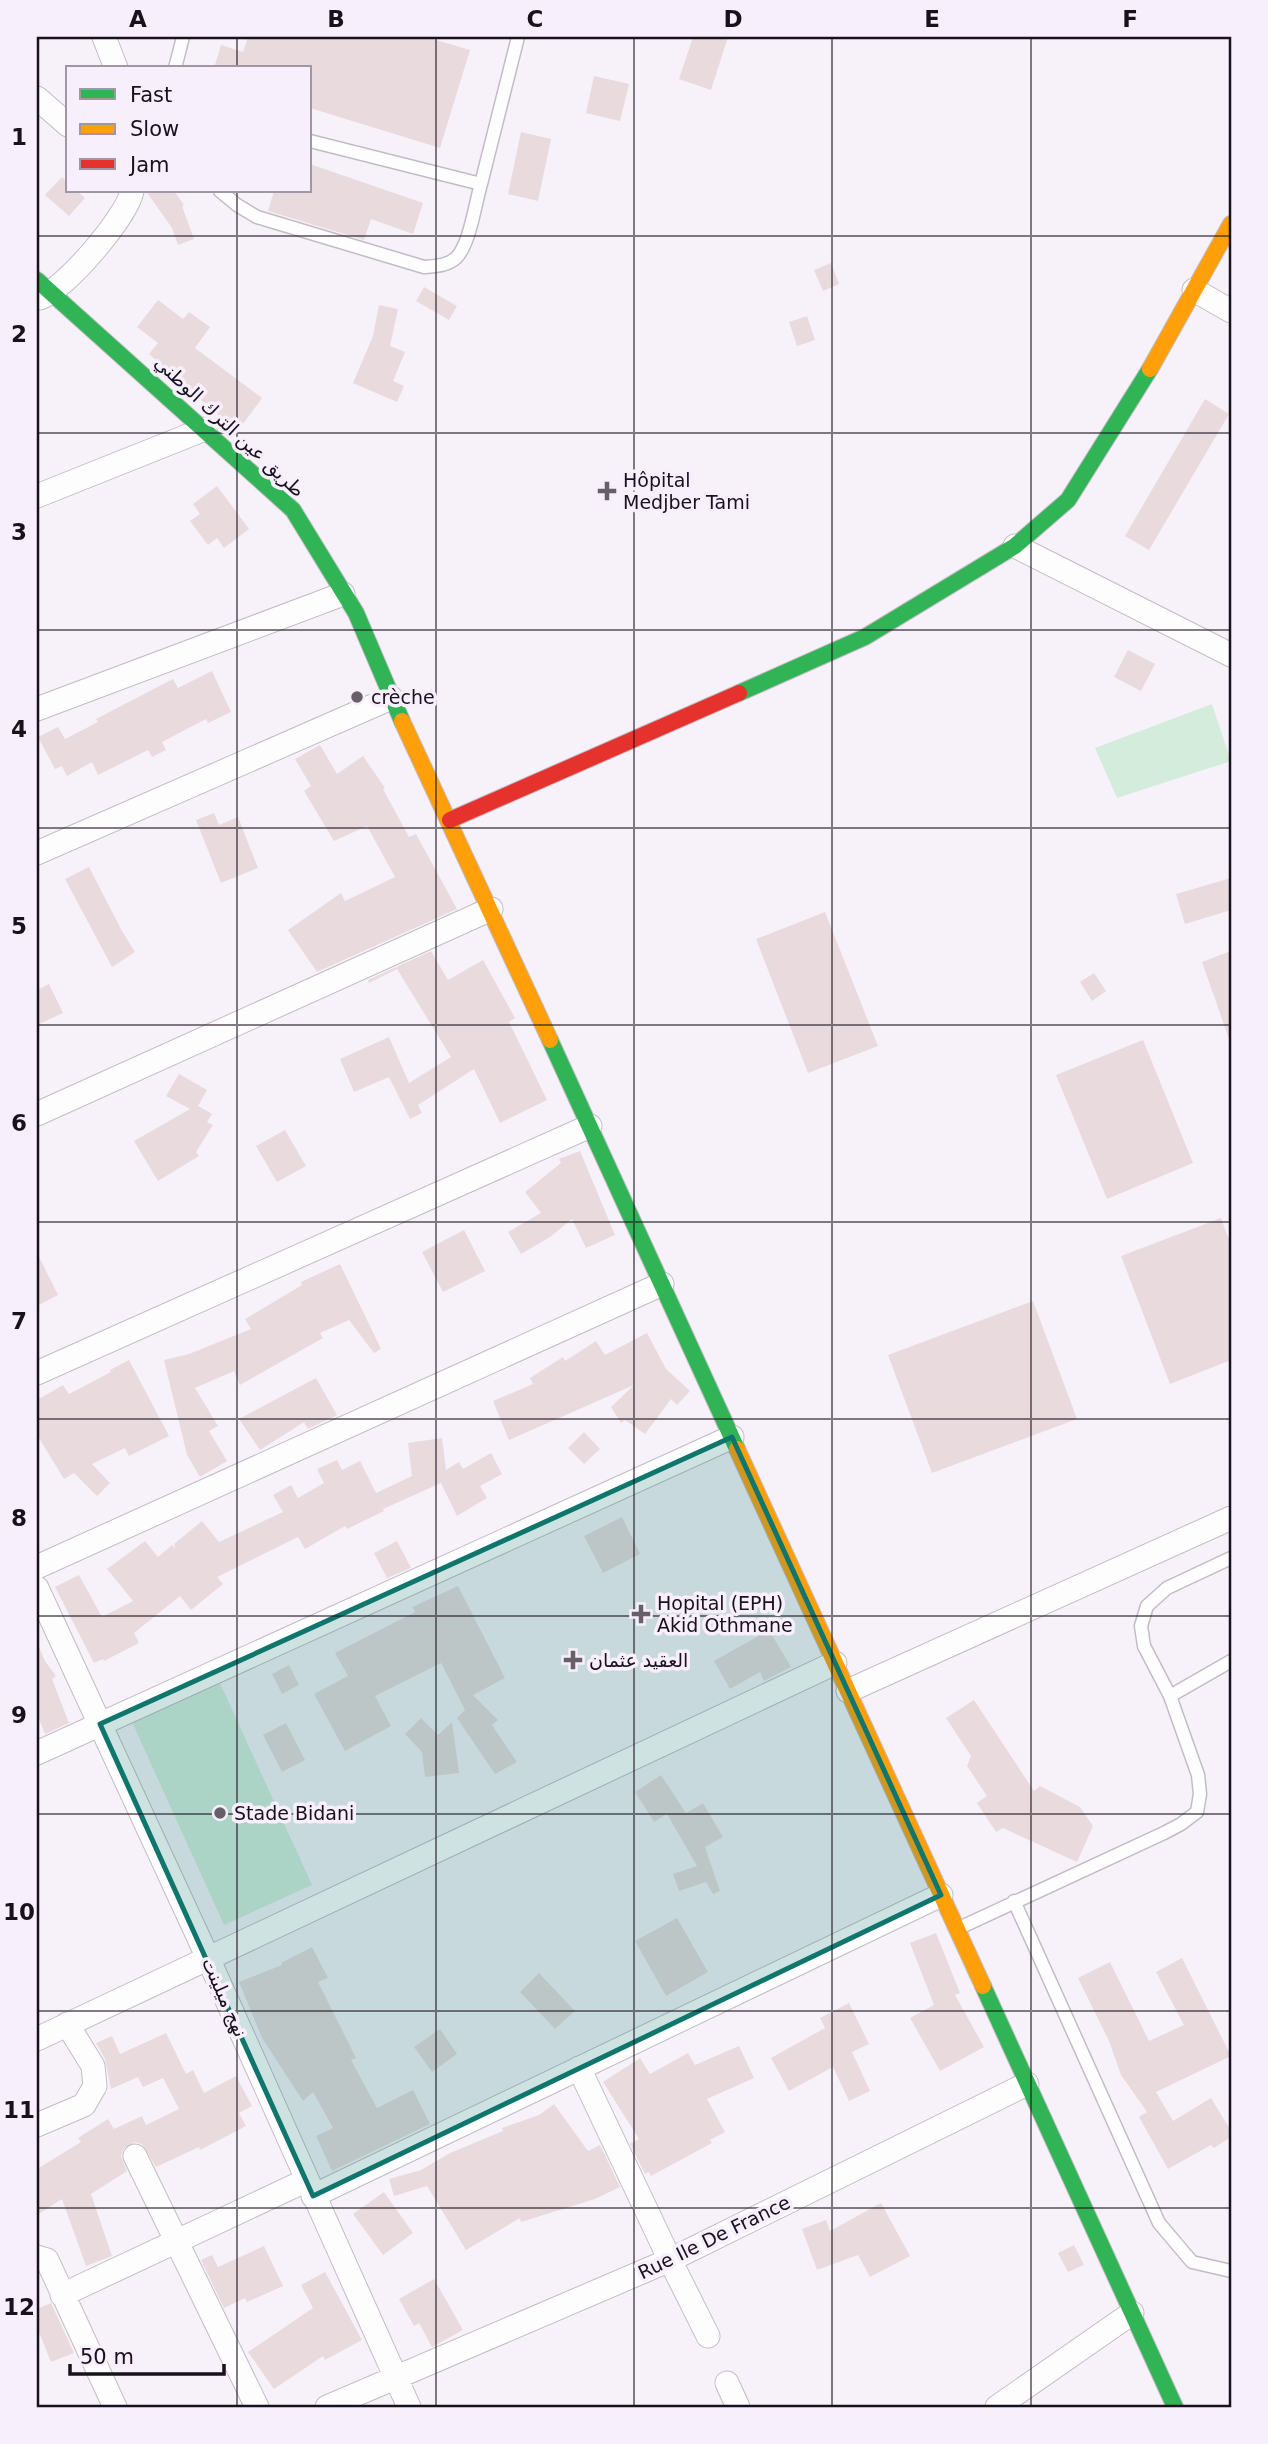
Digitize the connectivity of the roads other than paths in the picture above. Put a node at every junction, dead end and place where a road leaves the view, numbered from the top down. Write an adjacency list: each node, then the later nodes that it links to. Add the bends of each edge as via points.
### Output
1 (104, 37): 4 (street)
2 (183, 37): 5 (lane)
3 (518, 37): 9 (lane)
4 (115, 66)
5 (176, 66)
6 (37, 98): 7 (street)
7 (66, 122)
8 (312, 142): 9 (lane)
9 (481, 184): 11 (lane, via 465,243 455,258 424,267 257,217)
10 (132, 192): 14 (street, via 130,202 74,272)
11 (221, 192)
12 (1231, 223): 13 (main road)
13 (1194, 290): 15 (street); 18 (main road, via 1068,500)
14 (42, 291): 16 (main road, طريق عين الترك الوطني)
15 (1231, 312)
16 (205, 429): 17 (street); 19 (main road, طريق عين الترك الوطني, via 293,510)
17 (37, 496)
18 (1015, 546): 20 (street); 23 (main road, via 865,637)
19 (343, 594): 21 (main road, طريق عين الترك الوطني, via 356,613); 22 (street)
20 (1231, 655)
21 (391, 698): 23 (main road, طريق عين الترك الوطني); 24 (street)
22 (37, 709)
23 (450, 820): 25 (main road, طريق عين الترك الوطني)
24 (37, 853)
25 (491, 909): 26 (street); 27 (main road, طريق عين الترك الوطني)
26 (37, 1114)
27 (590, 1126): 28 (main road, طريق عين الترك الوطني); 29 (street)
28 (662, 1284): 30 (main road, طريق عين الترك الوطني); 33 (street)
29 (37, 1373)
30 (732, 1437): 36 (main road, طريق عين الترك الوطني); 39 (street)
31 (1231, 1518): 37 (street)
32 (1231, 1558): 38 (lane, via 1167,1588 1147,1606 1141,1626 1144,1646)
33 (37, 1567)
34 (37, 1588): 39 (street, نهج ميلينت)
35 (1231, 1661): 38 (lane)
36 (835, 1663): 37 (main road, طريق عين الترك الوطني); 44 (street)
37 (848, 1691): 41 (main road, طريق عين الترك الوطني)
38 (1170, 1696): 42 (lane, via 1198,1775 1197,1812 1172,1829)
39 (100, 1724): 40 (street); 44 (street, نهج ميلينت)
40 (37, 1753)
41 (941, 1895): 43 (main road, طريق عين الترك الوطني); 47 (street)
42 (1014, 1901): 43 (lane); 55 (lane, via 1159,2223 1192,2262)
43 (956, 1929): 48 (main road, طريق عين الترك الوطني)
44 (208, 1958): 45 (street); 51 (street, نهج ميلينت)
45 (67, 2024): 46 (street); 49 (street, via 93,2066 95,2086 84,2105)
46 (37, 2039)
47 (579, 2068): 51 (street); 54 (street)
48 (1027, 2084): 54 (street, Rue Ile De France); 57 (main road, طريق عين الترك الوطني)
49 (37, 2125)
50 (135, 2156): 52 (street)
51 (310, 2188): 52 (street); 59 (street, نهج ميلينت)
52 (175, 2241): 56 (street); 62 (street)
53 (37, 2257): 56 (street, via 47,2260)
54 (670, 2260): 58 (street); 59 (street, Rue Ile De France)
55 (1231, 2271)
56 (62, 2295): 61 (street)
57 (1132, 2313): 66 (street); 67 (main road, طريق عين الترك الوطني)
58 (709, 2336)
59 (396, 2378): 63 (street, Rue Ile De France); 64 (street, نهج ميلينت)
60 (727, 2383): 65 (street)
61 (115, 2407)
62 (257, 2407)
63 (327, 2407)
64 (409, 2407)
65 (738, 2407)
66 (997, 2407)
67 (1175, 2407)

